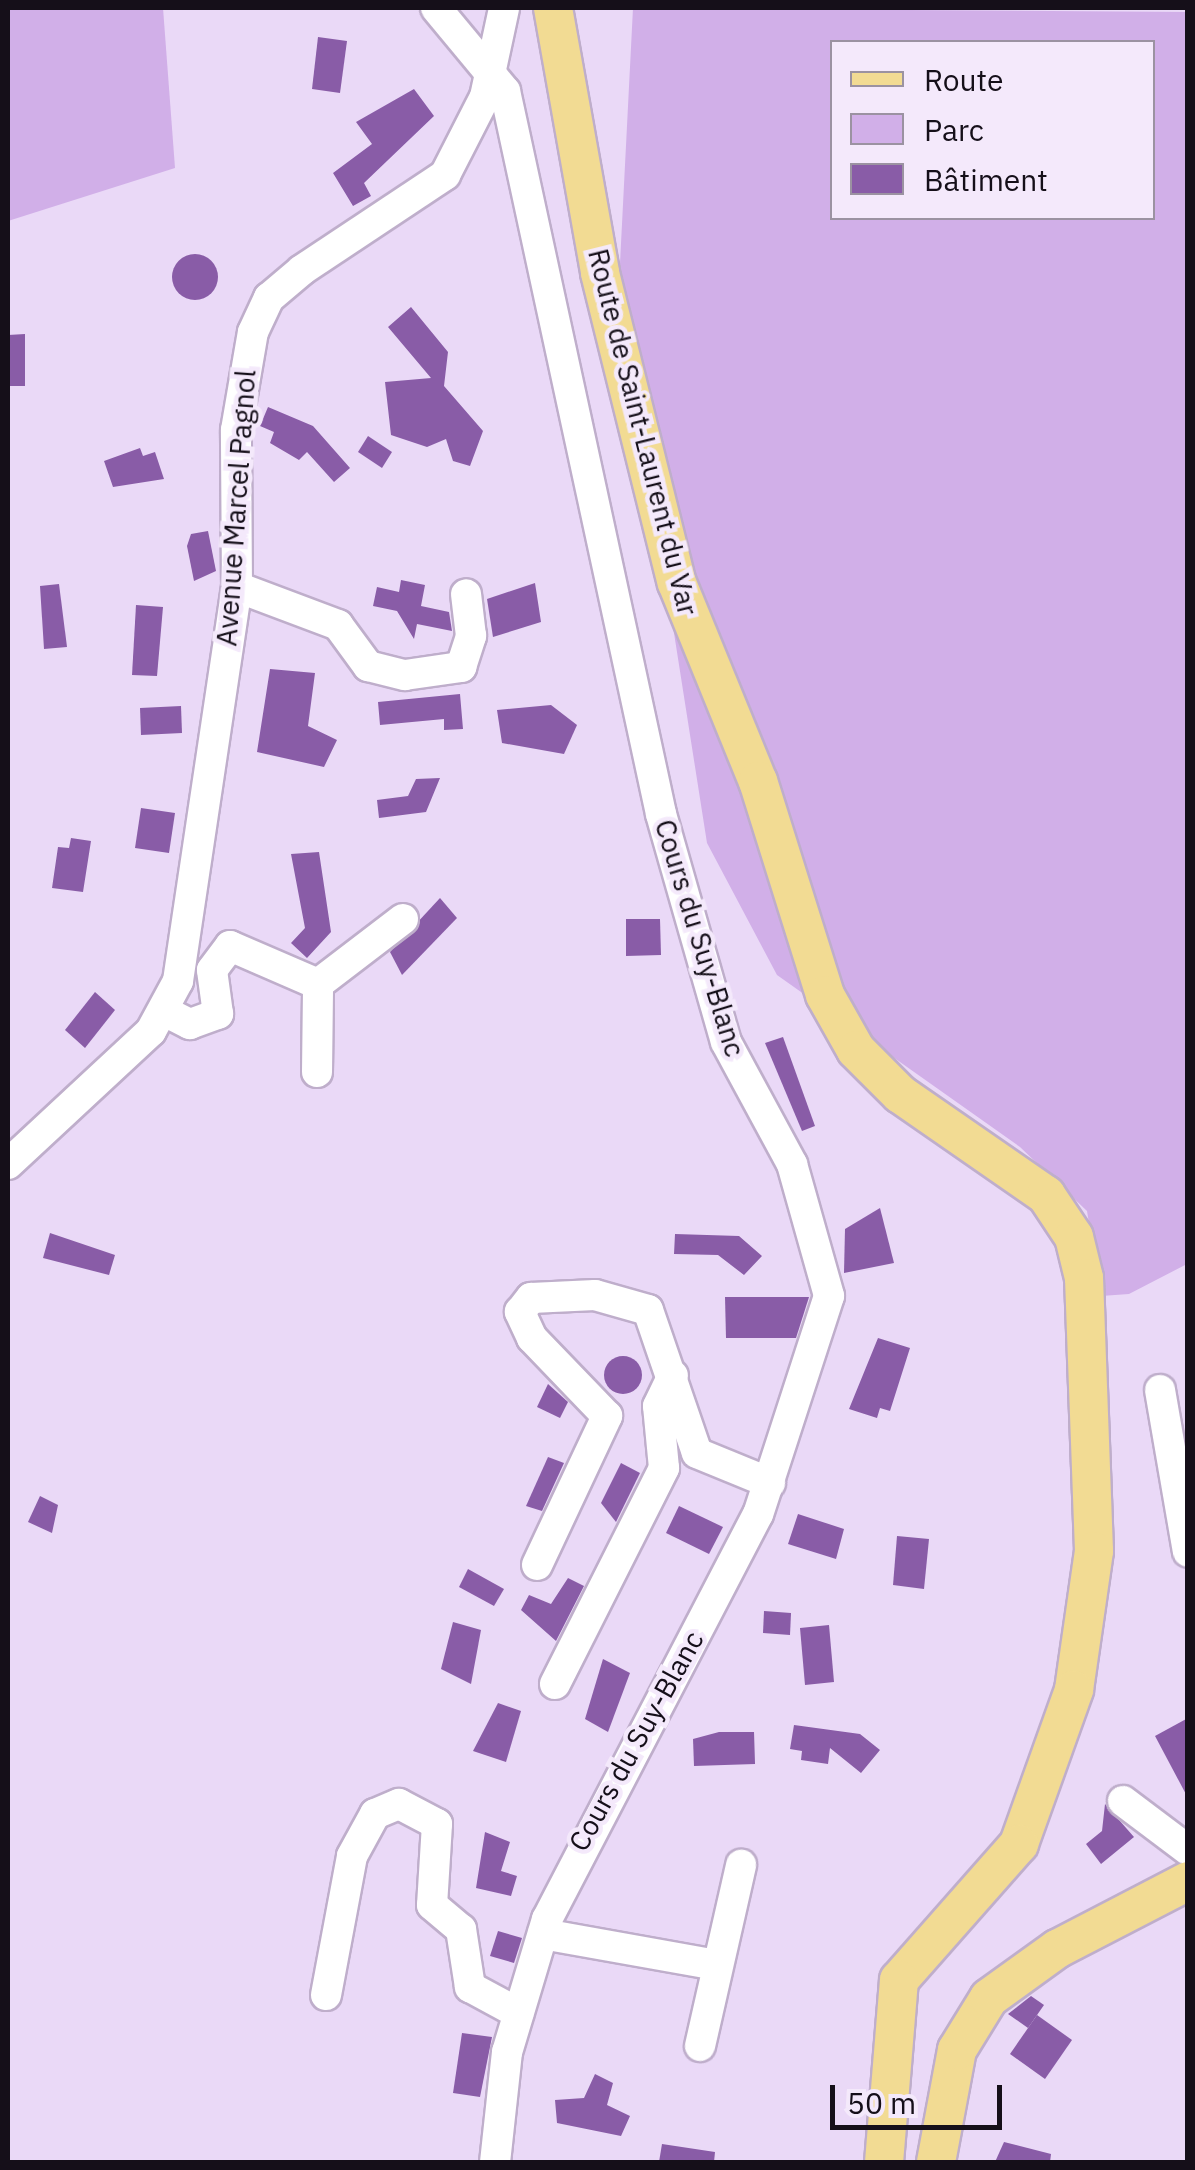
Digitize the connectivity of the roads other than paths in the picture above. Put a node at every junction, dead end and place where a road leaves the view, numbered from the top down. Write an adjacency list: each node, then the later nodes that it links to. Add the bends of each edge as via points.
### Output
1 (436, 8): 4 (street, via 463,47)
2 (504, 8): 4 (street, Avenue Marcel Pagnol)
3 (553, 8): 28 (main road, Route de Saint-Laurent du Var, via 600,273 677,582 758,780 817,978 884,1079 1046,1195 1068,1225 1084,1278 1094,1551 1074,1690 1019,1844 899,1980)
4 (492, 65): 5 (street, Avenue Marcel Pagnol, via 445,175 269,298 242,369); 14 (street, Cours du Suy-Blanc, via 540,239 667,833 726,1042 792,1164 830,1296)
5 (236, 587): 6 (street, via 338,625 368,666 405,674 460,667 471,636); 9 (street, Avenue Marcel Pagnol, via 192,920)
6 (466, 594)
7 (403, 920): 8 (street)
8 (318, 984): 9 (street, via 230,946 212,970 218,1014 190,1024); 10 (street)
9 (164, 1011): 11 (street, Avenue Marcel Pagnol)
10 (317, 1072)
11 (8, 1164)
12 (672, 1376): 14 (street, via 697,1453); 16 (street, via 648,1310 629,1301 557,1295 532,1298 520,1312 532,1338 607,1416); 17 (street, via 658,1406 664,1468)
13 (1160, 1390): 15 (street)
14 (770, 1483): 22 (street, Cours du Suy-Blanc, via 568,1864)
15 (1188, 1552)
16 (536, 1565)
17 (555, 1684)
18 (1122, 1801): 19 (street)
19 (1188, 1850)
20 (741, 1865): 23 (street)
21 (1188, 1881): 29 (main road, via 1057,1949 989,1998 957,2050)
22 (542, 1934): 23 (street); 25 (street, Cours du Suy-Blanc)
23 (717, 1965): 26 (street)
24 (326, 1995): 25 (street, via 352,1856 375,1814 399,1804 436,1824 432,1905 461,1929 470,1987)
25 (518, 2013): 27 (street, Cours du Suy-Blanc)
26 (700, 2046)
27 (495, 2162)
28 (884, 2162)
29 (936, 2162)

